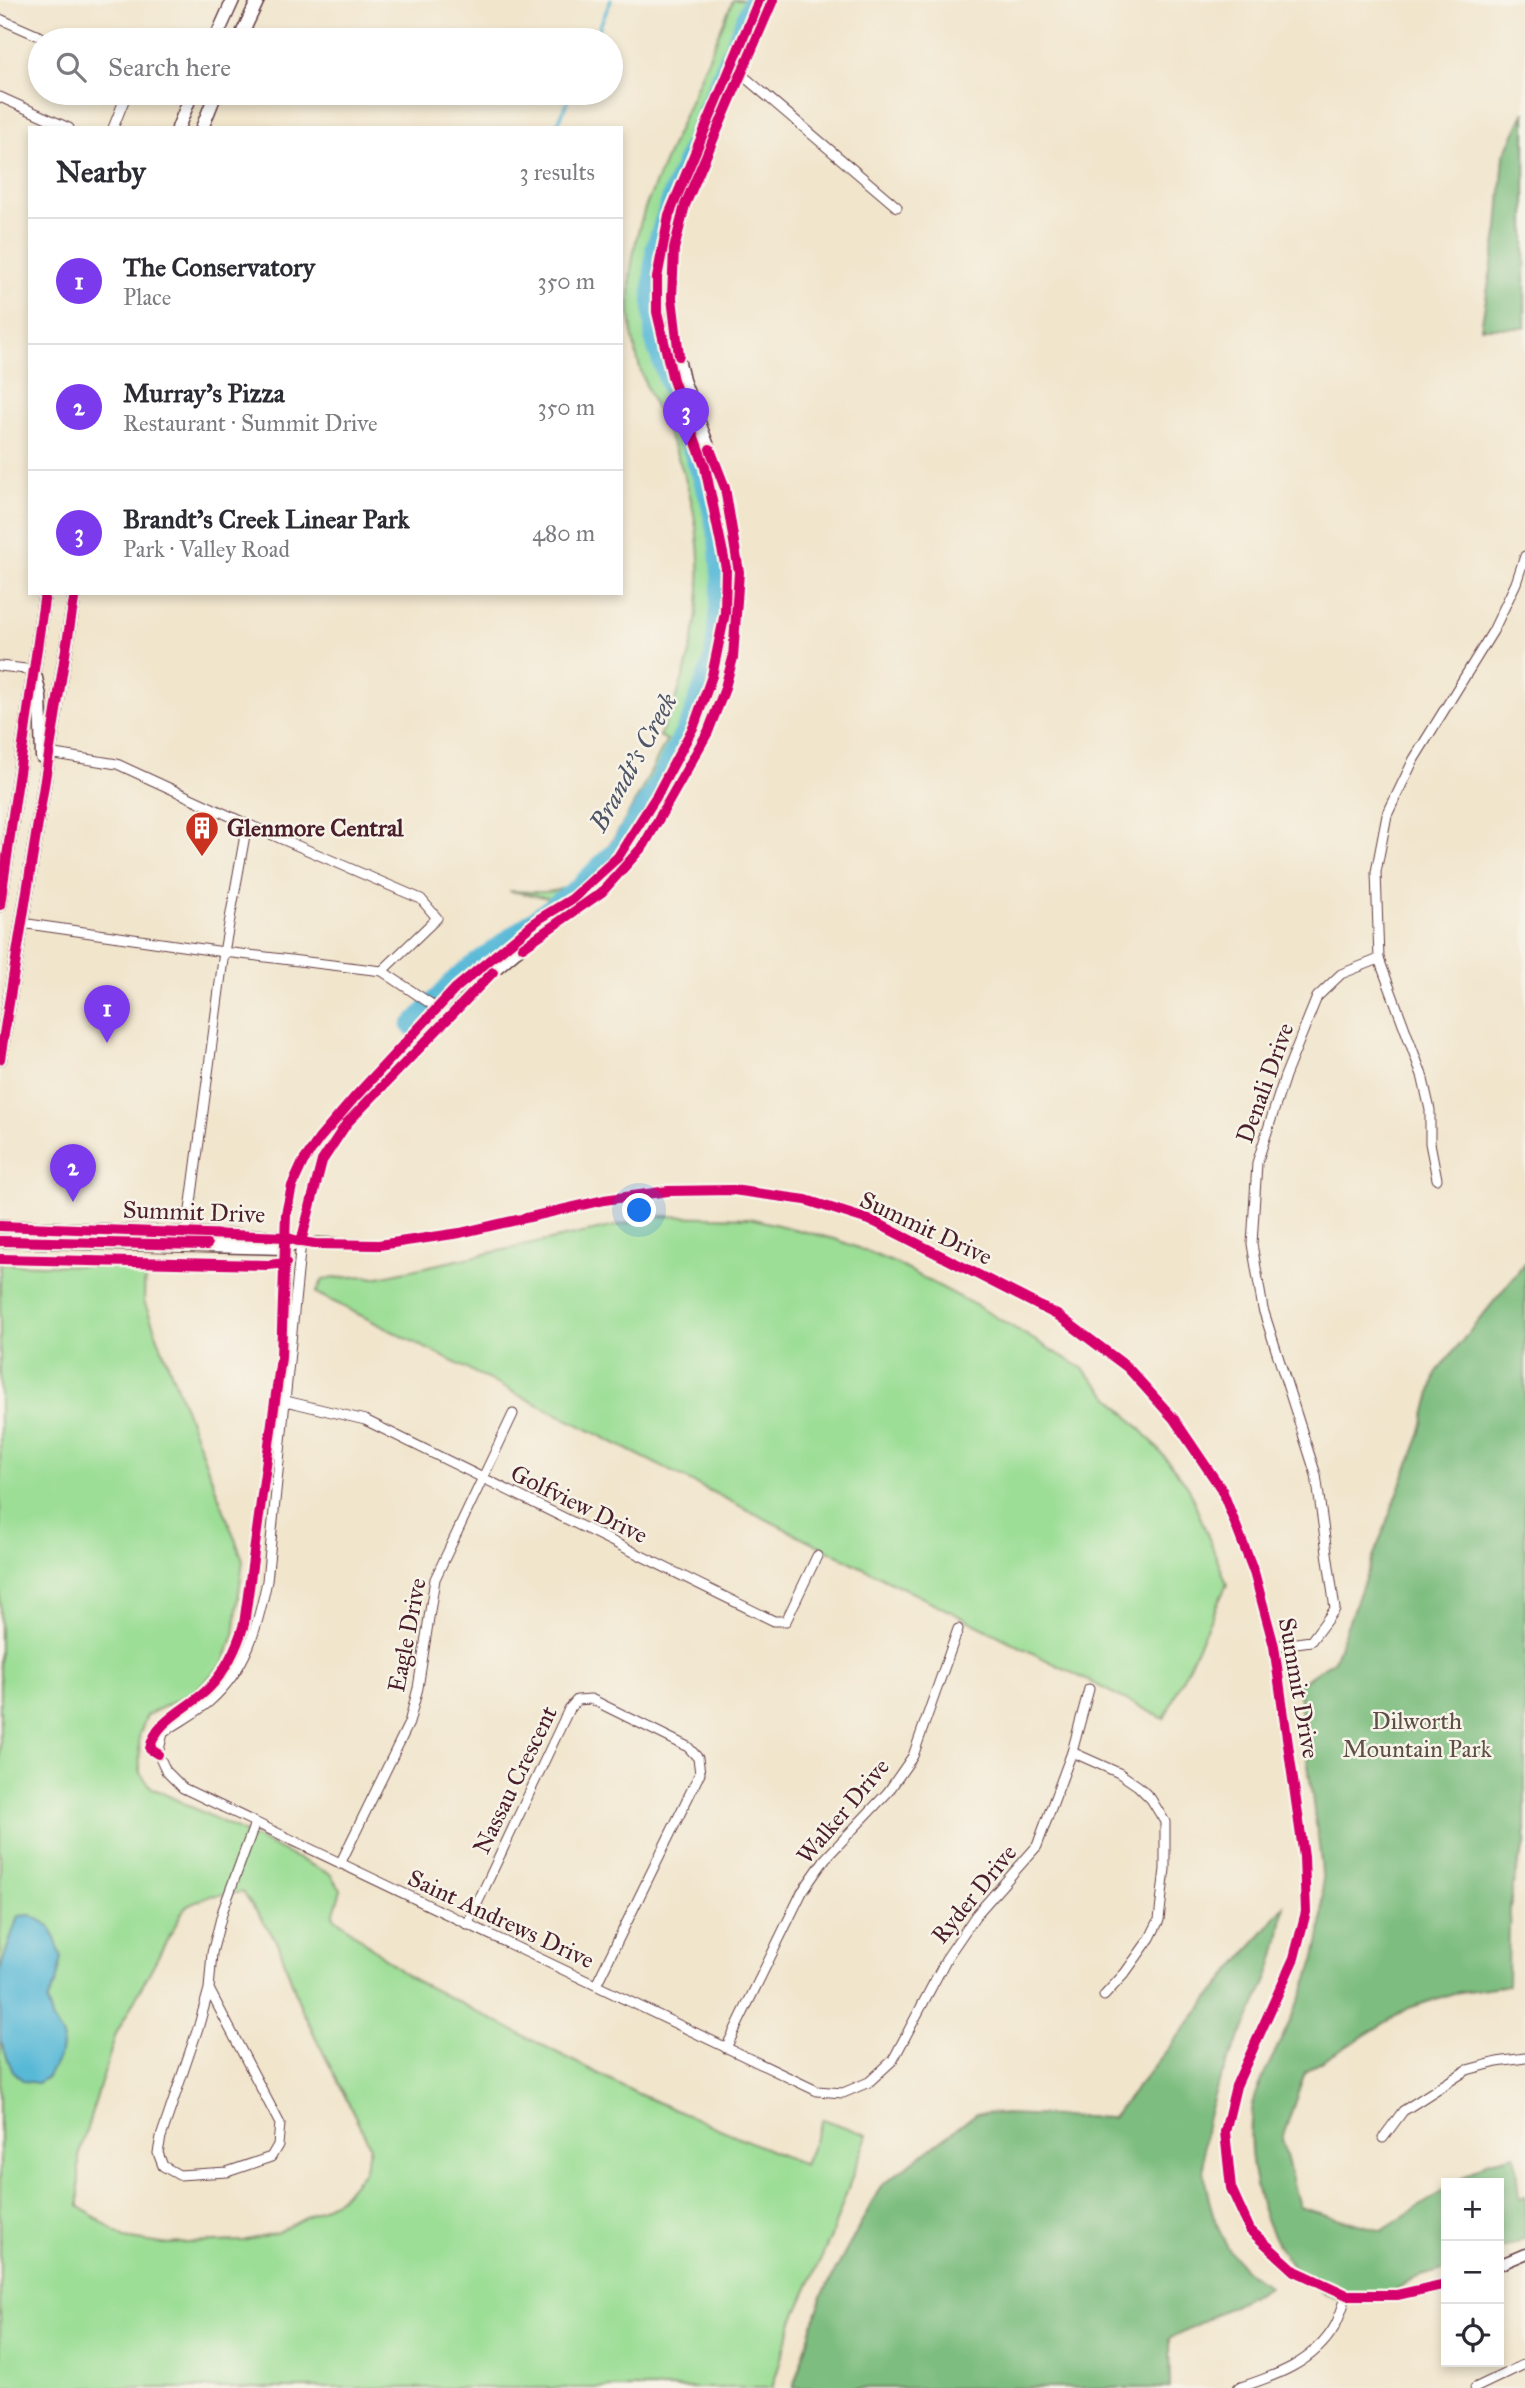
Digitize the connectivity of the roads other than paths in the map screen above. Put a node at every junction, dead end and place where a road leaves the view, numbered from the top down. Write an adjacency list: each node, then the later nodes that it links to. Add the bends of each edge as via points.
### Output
1 (233, 0): 5 (main road)
2 (258, 0): 6 (main road)
3 (772, 0): 8 (street)
4 (0, 19): 7 (street)
5 (220, 28)
6 (245, 28)
7 (28, 31)
8 (741, 74): 17 (street); 31 (street, via 685,205 674,249 672,299 684,380 725,488 739,572 733,658 724,691 708,732 644,845 602,892 515,953)
9 (0, 97): 13 (street)
10 (122, 105): 14 (street)
11 (187, 105): 15 (main road)
12 (211, 105): 16 (main road)
13 (65, 126)
14 (114, 126)
15 (179, 126)
16 (203, 126)
17 (897, 207)
18 (1525, 556): 29 (street, via 1493,631 1414,758 1387,815 1376,872)
19 (45, 595): 22 (main road)
20 (75, 595): 23 (main road)
21 (0, 666): 22 (street)
22 (34, 670): 24 (main road, via 40,696); 26 (main road)
23 (48, 753): 24 (main road); 25 (street, via 117,764)
24 (41, 792): 27 (main road)
25 (247, 824): 28 (street); 30 (street, via 421,899 437,918)
26 (0, 905)
27 (22, 923): 28 (street); 32 (main road)
28 (224, 952): 30 (street); 37 (street)
29 (1378, 959): 33 (street, via 1422,1075); 45 (street, Denali Drive, via 1341,974 1317,997 1257,1163 1252,1244 1261,1296 1316,1475 1335,1609 1311,1641)
30 (382, 971): 31 (street)
31 (449, 1016): 38 (street, via 347,1123 323,1161)
32 (0, 1059)
33 (1437, 1179)
34 (0, 1219): 36 (main road)
35 (0, 1226): 36 (main road, Summit Drive)
36 (19, 1226): 37 (main road, Summit Drive)
37 (187, 1233): 38 (main road, Summit Drive, via 285,1237)
38 (301, 1242): 39 (main road, Summit Drive, via 285,1248); 40 (street); 45 (street, Summit Drive, via 379,1245 668,1191 733,1190 806,1200 875,1222 1059,1317 1126,1367 1174,1419 1222,1490 1254,1572)
39 (0, 1243)
40 (286, 1401): 42 (street, Golfview Drive, via 365,1420); 48 (street, Saint Andrews Drive, via 267,1581 257,1629 240,1667 208,1703 163,1733 158,1754 166,1771 183,1788)
41 (513, 1414): 42 (street, Eagle Drive)
42 (483, 1478): 43 (street, Golfview Drive, via 774,1621 786,1621); 49 (street, Eagle Drive, via 435,1579 410,1723)
43 (817, 1556)
44 (958, 1629): 54 (street, Walker Drive, via 913,1756 802,1892)
45 (1274, 1646): 61 (street, Summit Drive, via 1304,1857 1306,1912 1294,1958 1236,2087 1225,2132 1231,2188 1250,2230 1295,2271)
46 (1089, 1689): 47 (street, Ryder Drive)
47 (1072, 1752): 53 (street, via 1138,1786 1165,1822 1159,1920 1125,1973); 56 (street, Ryder Drive, via 1037,1846 976,1915 948,1955 893,2060 869,2082)
48 (255, 1823): 49 (street, Saint Andrews Drive); 52 (street, via 223,1910)
49 (340, 1864): 50 (street, Saint Andrews Drive)
50 (467, 1924): 51 (street, Saint Andrews Drive); 51 (street, Nassau Crescent, via 569,1709 577,1700 591,1699 688,1747 698,1758 700,1773)
51 (596, 1985): 54 (street, Saint Andrews Drive)
52 (209, 1989): 52 (street, via 158,2153 163,2166 180,2175 227,2172 271,2158 278,2145 280,2124)
53 (1104, 1996)
54 (726, 2048): 56 (street, Saint Andrews Drive, via 817,2091)
55 (1525, 2058): 57 (street, via 1468,2070 1403,2111)
56 (843, 2093)
57 (1383, 2138)
58 (1525, 2254): 59 (street)
59 (1504, 2263)
60 (1441, 2285): 61 (street, Summit Drive, via 1397,2295)
61 (1347, 2295): 63 (street, via 1335,2327 1311,2355 1279,2375)
62 (1525, 2364): 64 (street)
63 (1238, 2388)
64 (1475, 2388)

